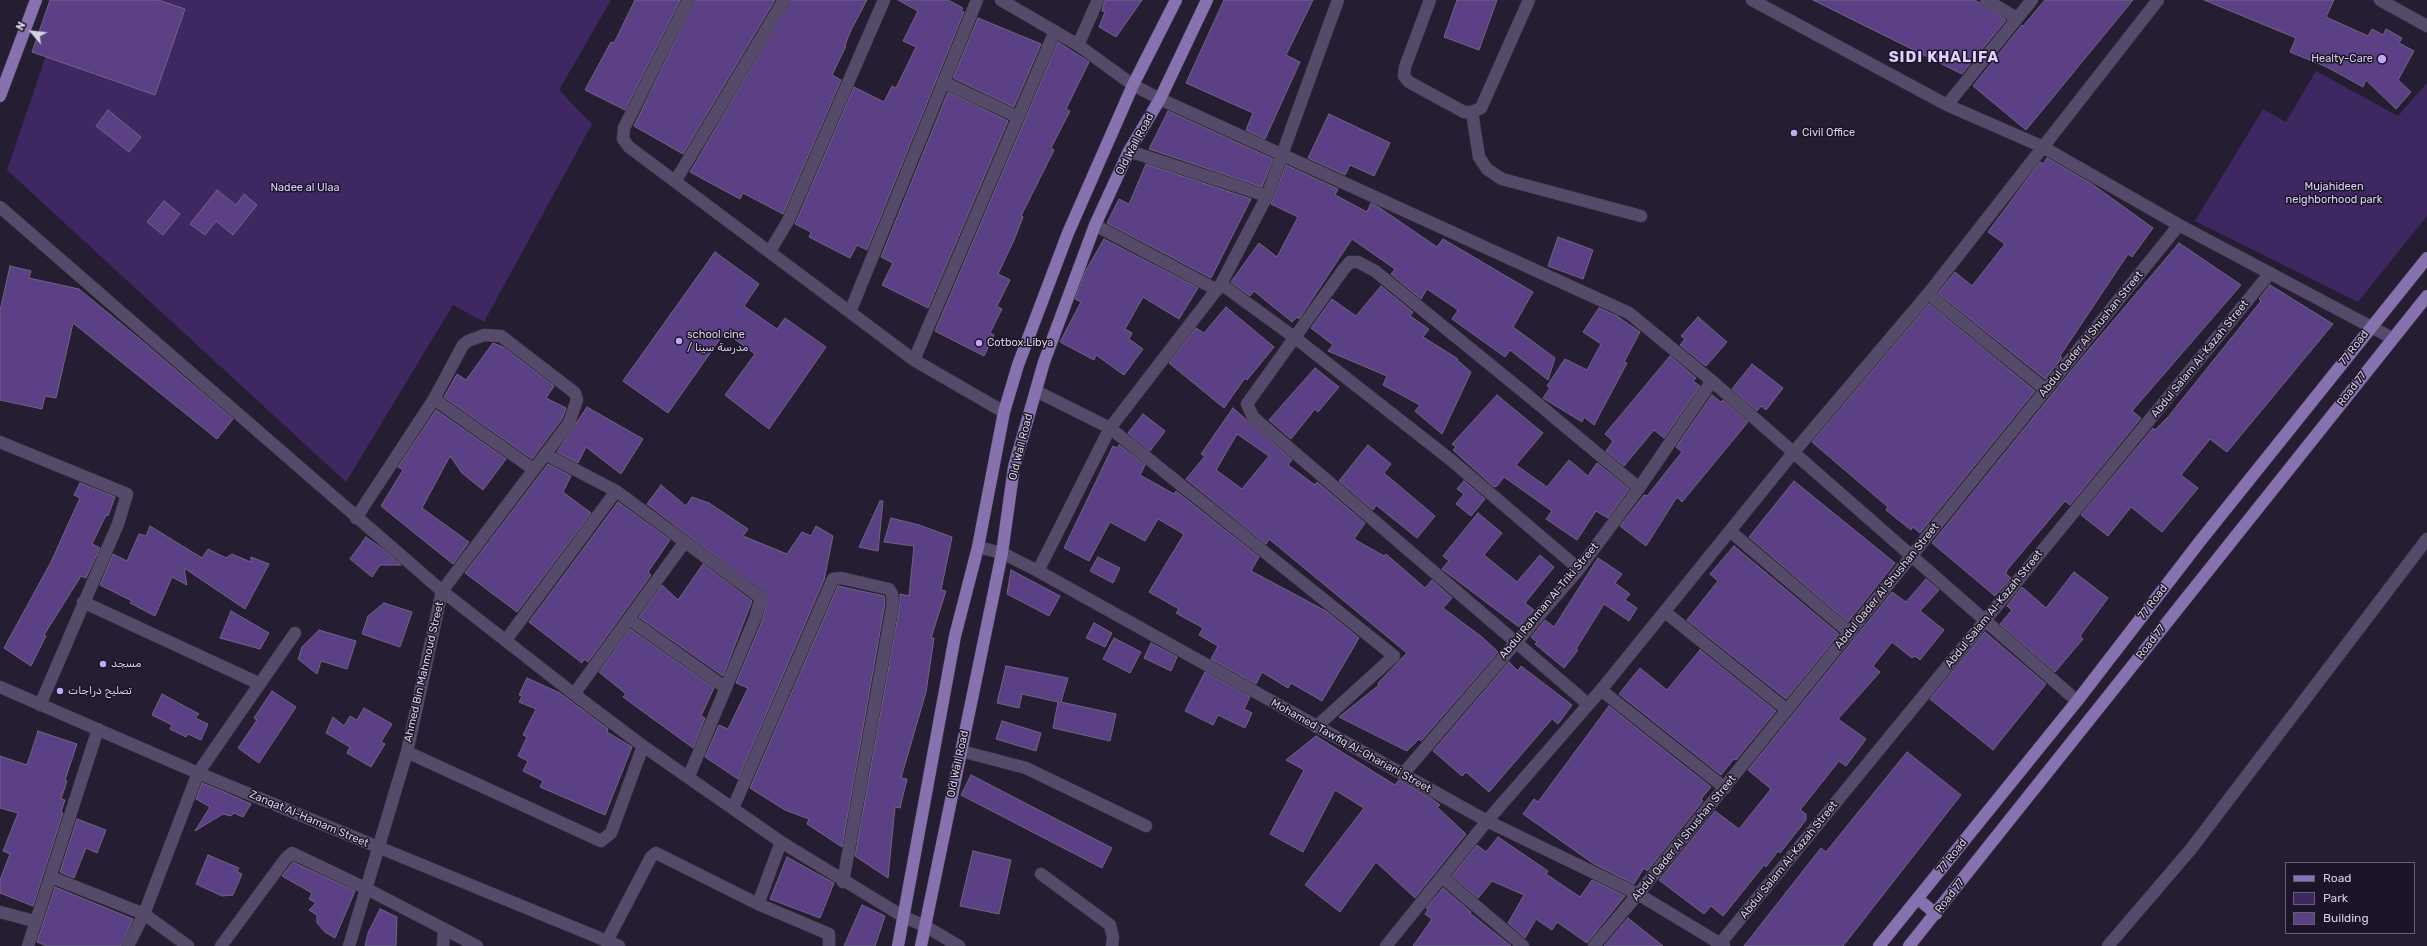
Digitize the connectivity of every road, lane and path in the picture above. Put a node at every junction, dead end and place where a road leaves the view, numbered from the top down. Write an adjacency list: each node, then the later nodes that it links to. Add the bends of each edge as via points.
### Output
1 (36, 0): 25 (main road)
2 (688, 0): 33 (street, via 624,128 623,139 629,147)
3 (784, 0): 33 (street)
4 (884, 0): 39 (street, via 788,221)
5 (977, 0): 23 (street)
6 (1001, 0): 21 (street)
7 (1098, 0): 22 (street)
8 (1176, 0): 24 (main road, Old Wall Road)
9 (1207, 0): 26 (main road, Old Wall Road)
10 (1338, 0): 32 (street)
11 (1430, 0): 28 (street, via 1404,67 1404,76 1409,82 1464,112)
12 (1529, 0): 28 (street, via 1480,108)
13 (1752, 0): 27 (street)
14 (1986, 0): 19 (street)
15 (2032, 0): 19 (street)
16 (2158, 0): 30 (street)
17 (2380, 0): 18 (street)
18 (2395, 3): 20 (street)
19 (2017, 18): 27 (street)
20 (2427, 26)
21 (1055, 32): 22 (street); 29 (street)
22 (1078, 45): 24 (street)
23 (942, 82): 29 (street); 45 (street)
24 (1133, 85): 26 (street); 54 (main road, Old Wall Road, via 1068,233 1018,365)
25 (0, 96)
26 (1160, 99): 31 (main road, Old Wall Road); 32 (street)
27 (1947, 105): 30 (street)
28 (1472, 112): 36 (street, via 1480,157 1487,169 1502,179)
29 (1018, 117): 49 (street)
30 (2042, 146): 38 (street); 43 (street)
31 (1129, 152): 34 (street); 37 (main road, Old Wall Road)
32 (1284, 155): 34 (street); 50 (street, via 1623,310)
33 (676, 180): 39 (street)
34 (1268, 196): 42 (street)
35 (0, 207): 62 (street)
36 (1641, 216)
37 (1095, 225): 42 (street); 52 (main road, Old Wall Road, via 1044,362)
38 (2179, 226): 41 (street); 51 (street, Abdul Qader Al Shushan Street)
39 (770, 251): 45 (street)
40 (2427, 258): 46 (main road, 77 Road)
41 (2270, 273): 46 (street); 75 (street, Abdul Salam Al-Kazah Street)
42 (1219, 287): 47 (street); 55 (street)
43 (1928, 294): 51 (street); 57 (street)
44 (2427, 296): 48 (main road, Road 77)
45 (850, 312): 49 (street)
46 (2371, 326): 48 (street); 85 (main road, 77 Road)
47 (1294, 336): 60 (street, via 1343,270 1350,262 1358,262 1381,276); 69 (street, via 1451,460); 79 (street, via 1247,404 1253,417)
48 (2392, 338): 113 (main road, Road 77)
49 (914, 360): 54 (street)
50 (1712, 381): 57 (street); 60 (street, Abdul Rahman Al-Triki Street)
51 (2046, 390): 68 (street, Abdul Qader Al Shushan Street)
52 (1036, 391): 55 (street); 67 (main road, Old Wall Road, via 1014,467)
53 (434, 398): 58 (street, Ahmed Bin Mahmoud Street, via 463,345 484,336 501,336 574,393 577,400 569,424); 59 (street); 62 (street)
54 (1004, 412): 66 (main road, Old Wall Road)
55 (1110, 428): 70 (street); 89 (street, via 1394,656)
56 (0, 442): 72 (street, via 127,494 118,524)
57 (1793, 453): 63 (street); 68 (street)
58 (547, 455): 59 (street, Ahmed Bin Mahmoud Street); 61 (street)
59 (533, 469): 71 (street, Ahmed Bin Mahmoud Street)
60 (1639, 488): 69 (street, Abdul Rahman Al-Triki Street)
61 (616, 491): 65 (street); 78 (street)
62 (356, 518): 71 (street)
63 (1730, 531): 73 (street); 77 (street)
64 (2427, 539): 138 (street, via 2191,849)
65 (684, 543): 74 (street); 82 (street, via 761,598)
66 (978, 547): 67 (street, Mohamed Tawfiq Al-Ghariani Street); 114 (main road, Old Wall Road, via 955,636)
67 (1002, 553): 70 (street, Mohamed Tawfiq Al-Ghariani Street); 92 (main road, Old Wall Road)
68 (1911, 557): 75 (street); 77 (street, Abdul Qader Al Shushan Street)
69 (1579, 569): 79 (street, Abdul Rahman Al-Triki Street)
70 (1038, 571): 89 (street, Mohamed Tawfiq Al-Ghariani Street)
71 (442, 591): 78 (street); 93 (street, Ahmed Bin Mahmoud Street)
72 (83, 602): 80 (street); 87 (street)
73 (1665, 612): 83 (street); 88 (street)
74 (629, 619): 82 (street); 84 (street)
75 (1985, 621): 85 (street); 120 (street, Abdul Salam Al-Kazah Street)
76 (295, 633): 80 (street)
77 (1850, 633): 88 (street, Abdul Qader Al Shushan Street)
78 (506, 640): 84 (street)
79 (1514, 642): 86 (street); 95 (street, Abdul Rahman Al-Triki Street)
80 (258, 683): 94 (street)
81 (0, 687): 87 (street, Zanqat Al-Hamam Street)
82 (726, 688): 96 (street)
83 (1601, 690): 86 (street); 97 (street)
84 (574, 694): 91 (street)
85 (2077, 701): 109 (main road, 77 Road)
86 (1588, 704): 99 (street)
87 (40, 705): 90 (street, Zanqat Al-Hamam Street)
88 (1787, 710): 97 (street, Abdul Qader Al Shushan Street)
89 (1316, 727): 95 (street, Mohamed Tawfiq Al-Ghariani Street)
90 (98, 729): 94 (street, Zanqat Al-Hamam Street); 104 (street)
91 (643, 746): 93 (street, via 612,833 602,841); 96 (street)
92 (961, 751): 100 (street, via 1026,768); 116 (main road, Old Wall Road)
93 (406, 752): 102 (street, Ahmed Bin Mahmoud Street)
94 (198, 773): 102 (street, Zanqat Al-Hamam Street); 112 (street)
95 (1403, 774): 99 (street, Mohamed Tawfiq Al-Ghariani Street)
96 (689, 776): 98 (street)
97 (1725, 788): 108 (street, Abdul Qader Al Shushan Street)
98 (733, 808): 101 (street); 106 (street, via 833,579 841,578 889,589 893,603)
99 (1486, 821): 105 (street); 108 (street, Mohamed Tawfiq Al-Ghariani Street)
100 (1146, 826)
101 (781, 842): 106 (street); 110 (street)
102 (378, 848): 107 (street, Ahmed Bin Mahmoud Street); 118 (street, Zanqat Al-Hamam Street)
103 (1041, 874): 133 (street, via 1110,925)
104 (51, 877): 112 (street); 115 (street)
105 (1442, 877): 119 (street); 134 (street)
106 (843, 882): 114 (street)
107 (365, 888): 117 (street); 124 (street, via 296,854 288,855); 125 (street, Ahmed Bin Mahmoud Street)
108 (1638, 894): 120 (street, Mohamed Tawfiq Al-Ghariani Street); 135 (street, Abdul Qader Al Shushan Street)
109 (1918, 899): 113 (main road); 136 (main road, 77 Road)
110 (758, 904): 118 (street, via 656,854 651,857); 129 (street, via 829,934)
111 (0, 912): 115 (street)
112 (144, 914): 122 (street); 123 (street)
113 (1936, 914): 137 (main road, Road 77)
114 (904, 917): 116 (street); 130 (main road, Old Wall Road)
115 (34, 922): 121 (street)
116 (925, 926): 131 (main road, Old Wall Road); 132 (street)
117 (444, 929): 126 (street); 127 (street)
118 (607, 941): 128 (street, Zanqat Al-Hamam Street)
119 (1390, 944)
120 (1721, 945)
121 (28, 946)
122 (128, 946)
123 (188, 946)
124 (221, 946)
125 (349, 946)
126 (443, 946)
127 (477, 946)
128 (619, 946)
129 (829, 946)
130 (898, 946)
131 (921, 946)
132 (959, 946)
133 (1112, 946)
134 (1523, 946)
135 (1594, 946)
136 (1879, 946)
137 (1909, 946)
138 (2108, 946)

